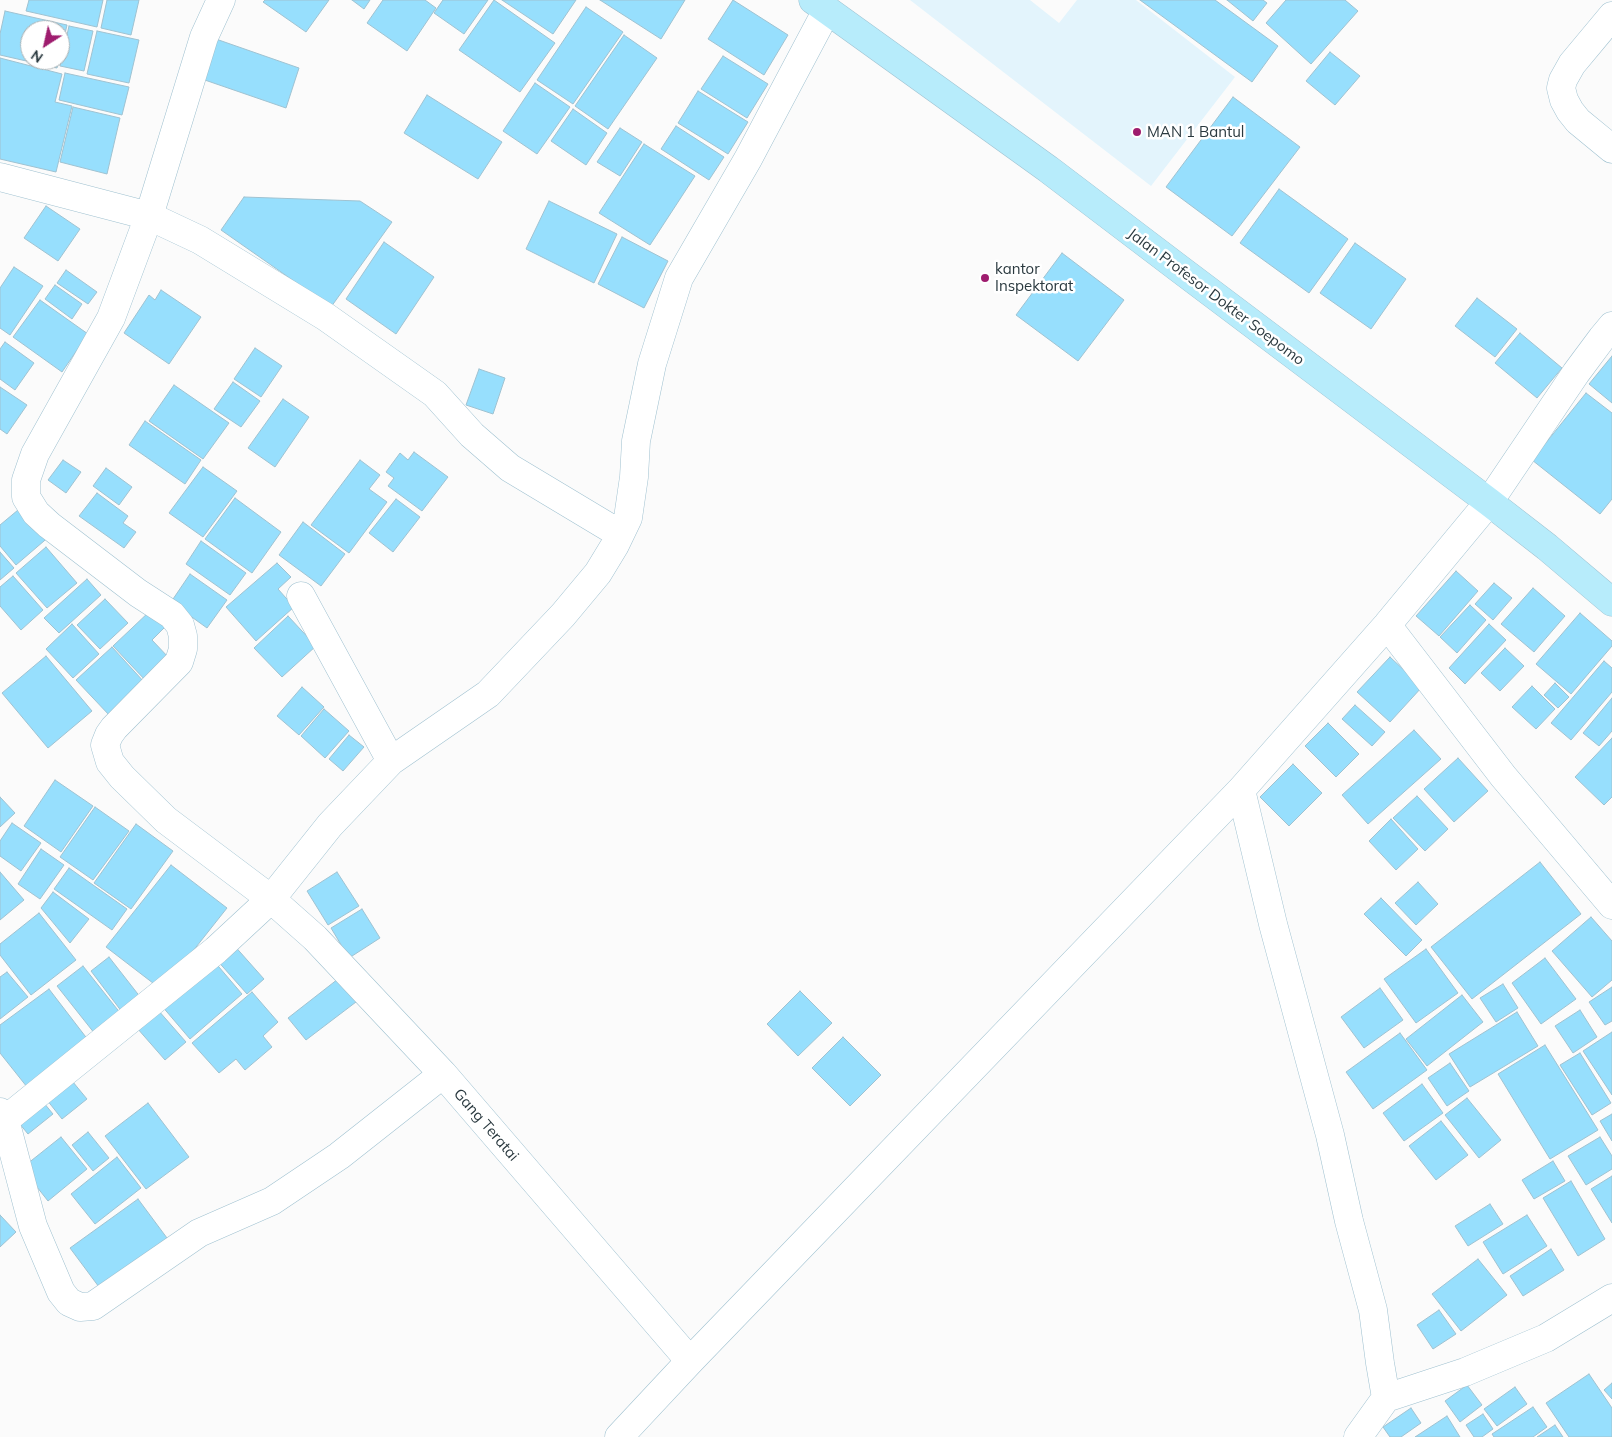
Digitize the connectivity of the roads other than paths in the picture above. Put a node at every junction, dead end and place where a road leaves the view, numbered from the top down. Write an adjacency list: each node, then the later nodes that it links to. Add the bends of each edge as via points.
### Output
1 (221, 0): 6 (street, via 204,37)
2 (820, 5): 8 (main road, Jalan Profesor Dokter Soepomo, via 1048,169); 9 (street, via 748,159 679,278 652,364 636,440 628,518)
3 (1612, 16): 4 (street, via 1572,64 1562,88 1564,100 1578,121)
4 (1612, 149)
5 (0, 177): 6 (street)
6 (149, 216): 9 (street, via 200,240 326,317 435,394 472,436 510,468); 15 (street, Gang Teratai, via 111,318 35,454 26,480 26,498 49,525 172,615 180,625 183,650 179,662 114,728 105,745 110,762 166,820)
7 (1612, 326): 8 (street, via 1543,420)
8 (1489, 502): 11 (main road, Jalan Profesor Dokter Soepomo); 12 (street)
9 (620, 534): 13 (street, via 598,573 488,694)
10 (302, 596): 13 (street)
11 (1612, 602)
12 (1387, 626): 14 (street); 16 (street, via 1503,776)
13 (391, 761): 15 (street, via 330,825)
14 (1241, 790): 20 (street); 21 (street, via 1373,1310)
15 (271, 899): 17 (street, Gang Teratai, via 315,938); 18 (street, via 209,956)
16 (1612, 905)
17 (443, 1074): 18 (street, via 339,1156 272,1201 199,1234 93,1306 80,1308 61,1292 33,1226); 20 (street, Gang Teratai)
18 (2, 1116)
19 (1612, 1298): 21 (street, via 1546,1338 1465,1372)
20 (690, 1362): 23 (street)
21 (1386, 1398): 22 (street)
22 (1362, 1436)
23 (619, 1437)

